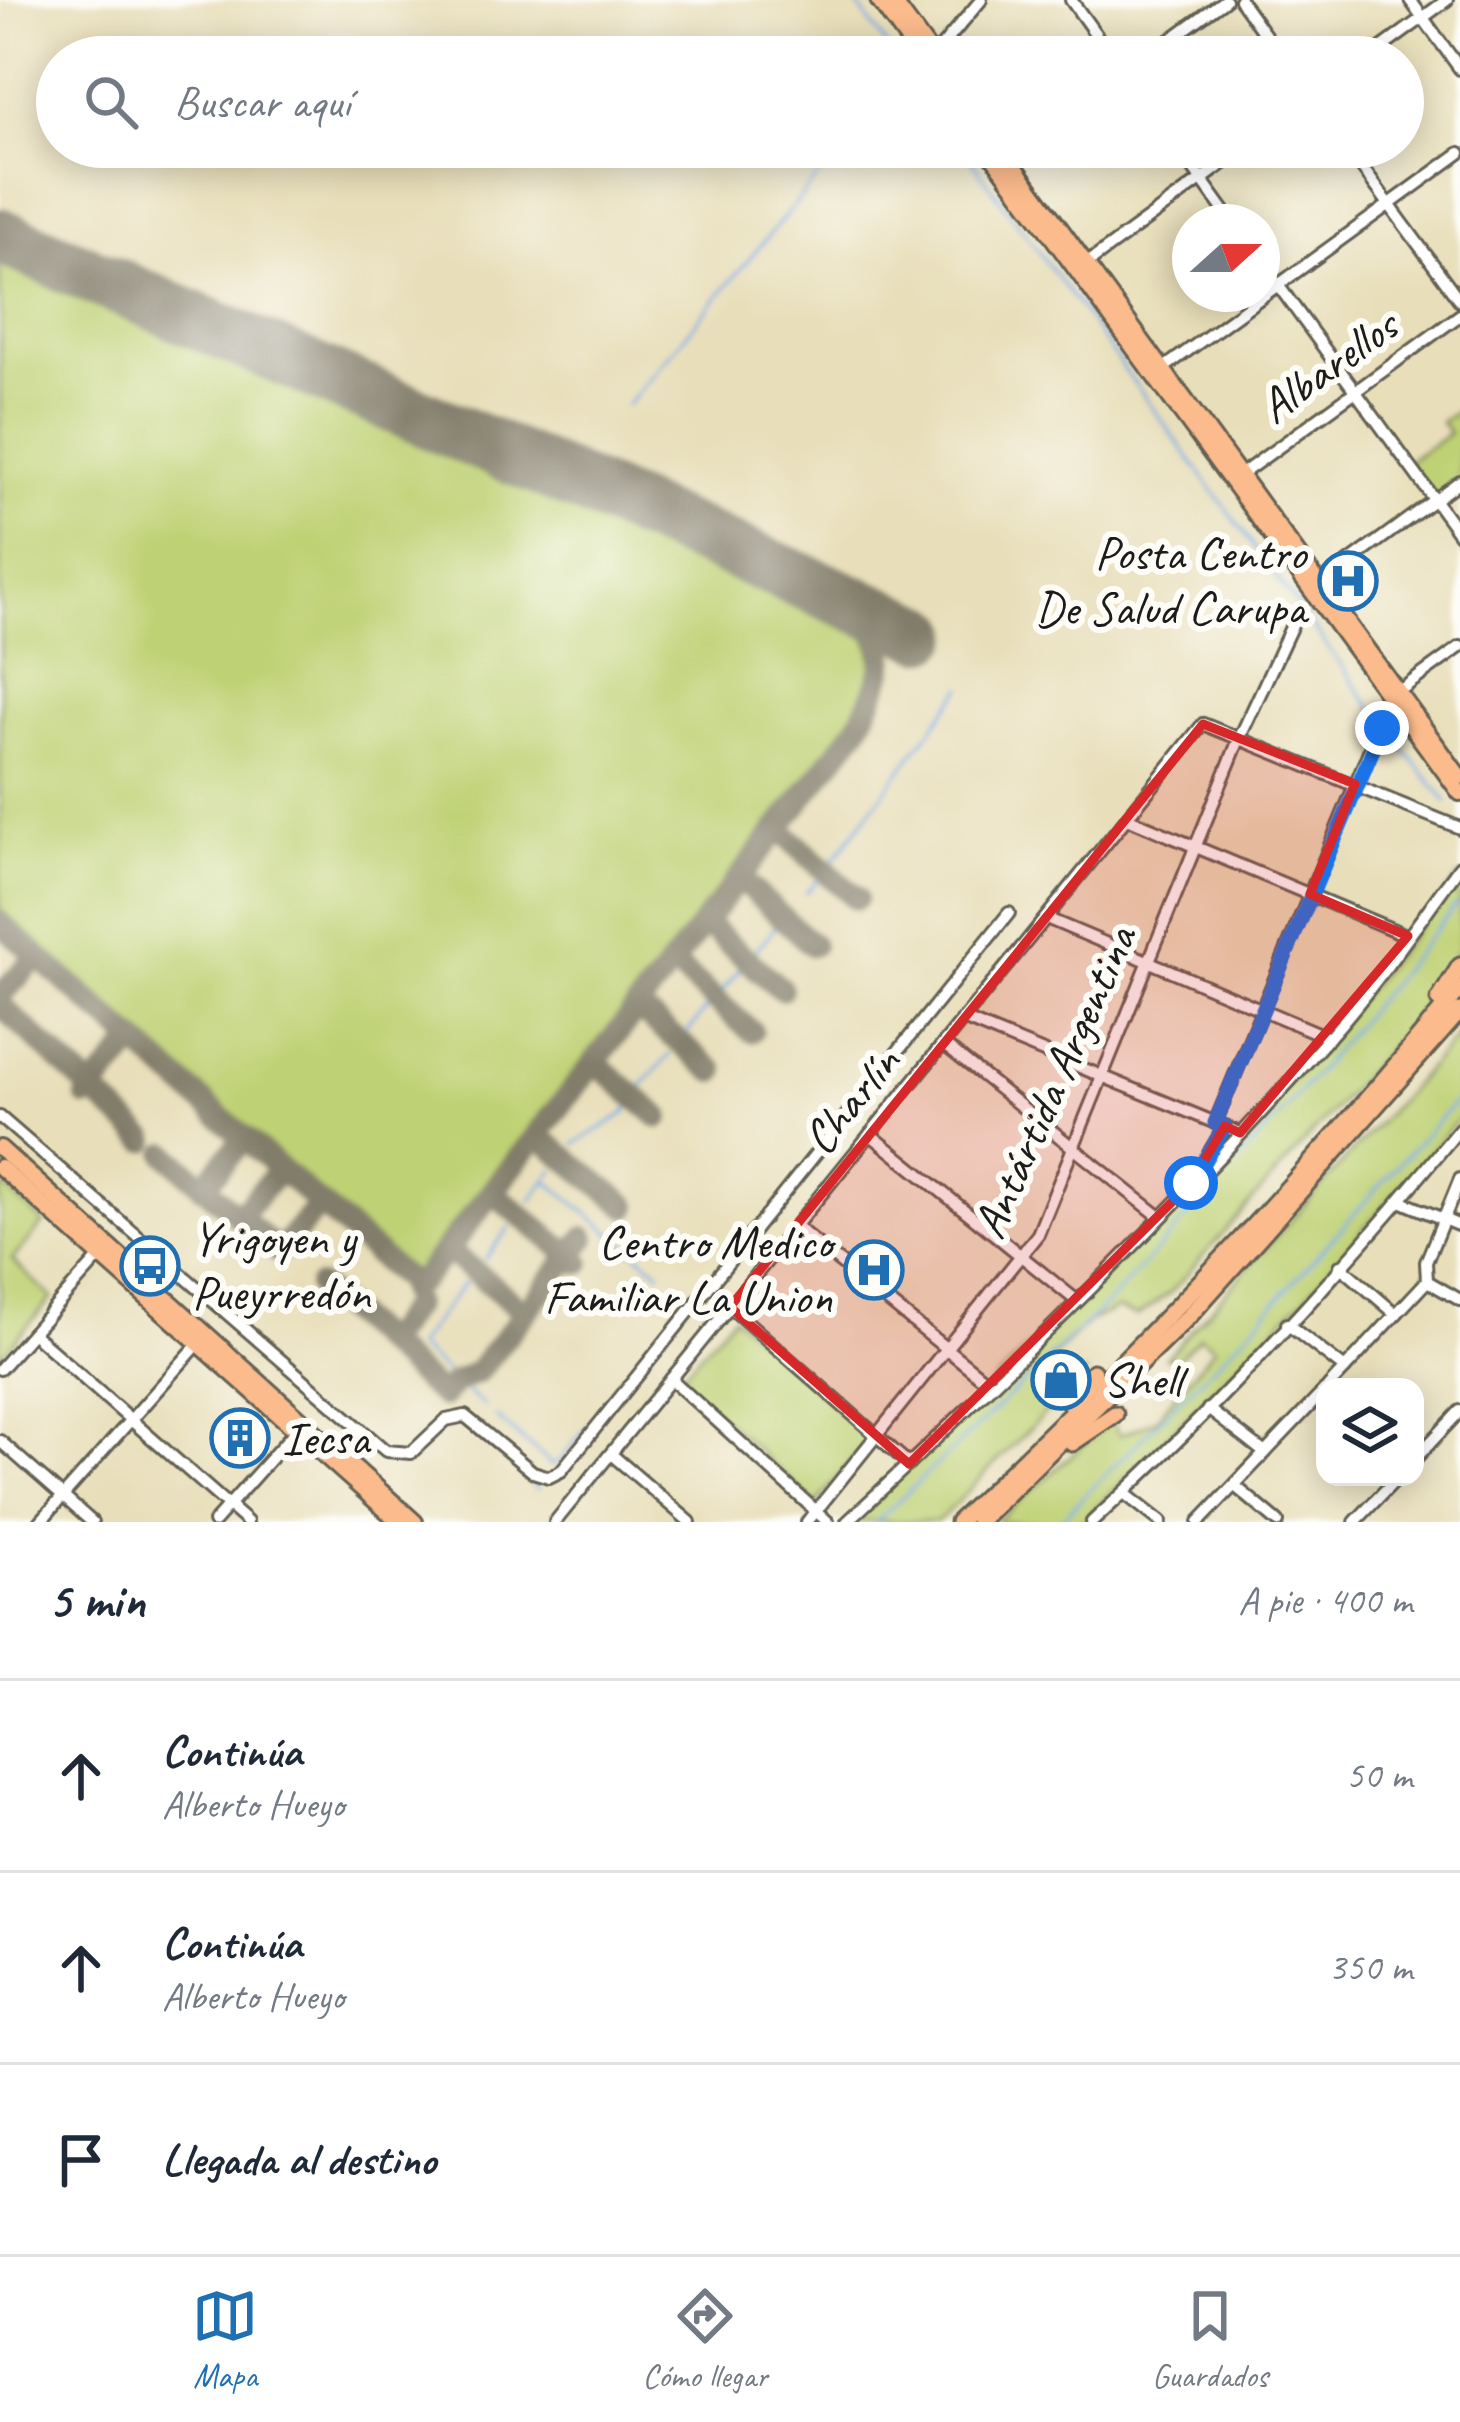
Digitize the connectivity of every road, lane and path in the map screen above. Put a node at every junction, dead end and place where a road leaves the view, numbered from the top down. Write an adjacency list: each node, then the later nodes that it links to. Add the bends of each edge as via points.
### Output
1 (878, 0): 10 (main road)
2 (892, 0): 11 (main road)
3 (980, 0): 12 (street)
4 (1071, 0): 13 (street)
5 (1225, 0): 14 (street)
6 (1240, 0): 15 (street)
7 (1410, 0): 9 (street)
8 (1447, 0): 9 (street)
9 (1423, 18): 16 (street); 17 (street)
10 (905, 36)
11 (919, 36)
12 (951, 36)
13 (1097, 36)
14 (1176, 36)
15 (1266, 36)
16 (1398, 36)
17 (1460, 69)
18 (1460, 153): 26 (street)
19 (1002, 168): 33 (main road)
20 (1016, 168): 27 (main road)
21 (1193, 168): 24 (street)
22 (1216, 168): 24 (street)
23 (1362, 168): 26 (street)
24 (1201, 179): 25 (street); 27 (street)
25 (1219, 204)
26 (1389, 204): 28 (street); 30 (street)
27 (1084, 265): 33 (main road)
28 (1280, 284)
29 (1280, 288): 34 (street)
30 (1460, 301)
31 (1241, 312): 33 (street)
32 (1460, 315): 34 (street, Albarellos)
33 (1158, 373): 35 (main road); 42 (main road)
34 (1355, 392): 35 (street, Albarellos); 37 (street)
35 (1239, 476): 39 (main road)
36 (1460, 482): 37 (street)
37 (1435, 500): 38 (street); 39 (street)
38 (1460, 535)
39 (1318, 585): 42 (main road)
40 (1292, 626): 44 (street, Antártida Argentina)
41 (1460, 647): 42 (street)
42 (1393, 696): 43 (main road)
43 (1406, 712): 45 (main road); 46 (street, via 1379,731); 47 (main road)
44 (1240, 737): 46 (street); 48 (street, Charlín, via 1203,724); 50 (street, Antártida Argentina)
45 (1460, 777)
46 (1355, 784): 49 (street); 52 (street)
47 (1460, 793)
48 (1127, 818): 50 (street); 54 (street, Charlín)
49 (1460, 829)
50 (1195, 846): 52 (street); 56 (street, Antártida Argentina)
51 (1460, 866): 55 (street)
52 (1310, 894): 55 (street); 59 (street)
53 (1009, 913): 67 (street, via 562,1472 549,1477 465,1416 446,1420 411,1454 386,1451)
54 (1046, 918): 56 (street); 61 (street, Charlín)
55 (1408, 936): 63 (street)
56 (1148, 961): 59 (street); 66 (street, Antártida Argentina)
57 (1460, 966): 65 (highway)
58 (1460, 988): 65 (highway)
59 (1263, 1010): 63 (street); 68 (street)
60 (1460, 1012): 65 (highway)
61 (963, 1019): 64 (street, Charlín); 66 (street)
62 (1460, 1025): 65 (highway)
63 (1329, 1038): 69 (street)
64 (943, 1044): 70 (street, Charlín); 72 (street)
65 (1400, 1073): 80 (highway); 91 (highway)
66 (1100, 1076): 68 (street); 72 (street, Antártida Argentina)
67 (0, 1117)
68 (1220, 1125): 69 (street); 76 (street)
69 (1240, 1133): 76 (street)
70 (869, 1134): 81 (street, Charlín); 84 (street)
71 (1457, 1136): 77 (street)
72 (1072, 1147): 78 (street); 84 (street, Antártida Argentina)
73 (0, 1148): 83 (main road)
74 (0, 1167): 83 (main road)
75 (1460, 1179): 79 (street)
76 (1191, 1183): 78 (street)
77 (1400, 1201): 79 (street); 85 (street)
78 (1159, 1216): 88 (street)
79 (1443, 1219): 82 (street); 86 (street)
80 (1255, 1223): 90 (highway); 113 (highway)
81 (795, 1226): 89 (street, Charlín); 96 (street)
82 (1460, 1226)
83 (104, 1251): 94 (street); 95 (main road); 98 (main road)
84 (1023, 1257): 88 (street); 96 (street, Antártida Argentina)
85 (1340, 1266): 92 (street); 93 (street)
86 (1426, 1281): 87 (street); 92 (street)
87 (1460, 1300)
88 (1077, 1301): 104 (street)
89 (730, 1307): 103 (street, Charlín); 111 (street)
90 (1162, 1313)
91 (1192, 1313): 97 (highway); 118 (highway)
92 (1396, 1314): 99 (street)
93 (1287, 1324): 99 (street); 106 (street)
94 (32, 1333): 100 (street); 109 (street)
95 (199, 1343): 98 (main road); 109 (street)
96 (948, 1350): 104 (street); 111 (street, Antártida Argentina)
97 (1161, 1358)
98 (234, 1366): 110 (main road); 125 (main road)
99 (1346, 1369): 102 (street)
100 (0, 1370)
101 (1093, 1372): 113 (highway)
102 (1337, 1378)
103 (671, 1379): 116 (street, Charlín); 124 (street)
104 (992, 1385): 117 (street)
105 (1316, 1398): 115 (street)
106 (1208, 1409): 115 (street); 121 (street)
107 (1460, 1411): 114 (street)
108 (1115, 1414): 118 (highway)
109 (131, 1420): 122 (street); 123 (street)
110 (296, 1430): 123 (street); 125 (main road)
111 (877, 1436): 117 (street); 124 (street, Antártida Argentina)
112 (0, 1441): 122 (street)
113 (1037, 1447): 136 (highway)
114 (1424, 1449)
115 (1264, 1453): 119 (street)
116 (611, 1454): 131 (street, Charlín); 132 (street)
117 (909, 1464): 135 (street)
118 (1035, 1468): 137 (highway)
119 (1234, 1486): 140 (street); 141 (street)
120 (1389, 1486): 142 (street)
121 (1124, 1493): 138 (street); 139 (street)
122 (63, 1497): 126 (street); 127 (street)
123 (228, 1506): 128 (street); 129 (street)
124 (817, 1510): 133 (street, Antártida Argentina); 134 (street)
125 (397, 1518): 130 (main road)
126 (40, 1522)
127 (92, 1522)
128 (214, 1522)
129 (247, 1522)
130 (416, 1522)
131 (555, 1522)
132 (690, 1522)
133 (807, 1522)
134 (828, 1522)
135 (847, 1522)
136 (958, 1522)
137 (978, 1522)
138 (1092, 1522)
139 (1161, 1522)
140 (1199, 1522)
141 (1278, 1522)
142 (1355, 1522)

